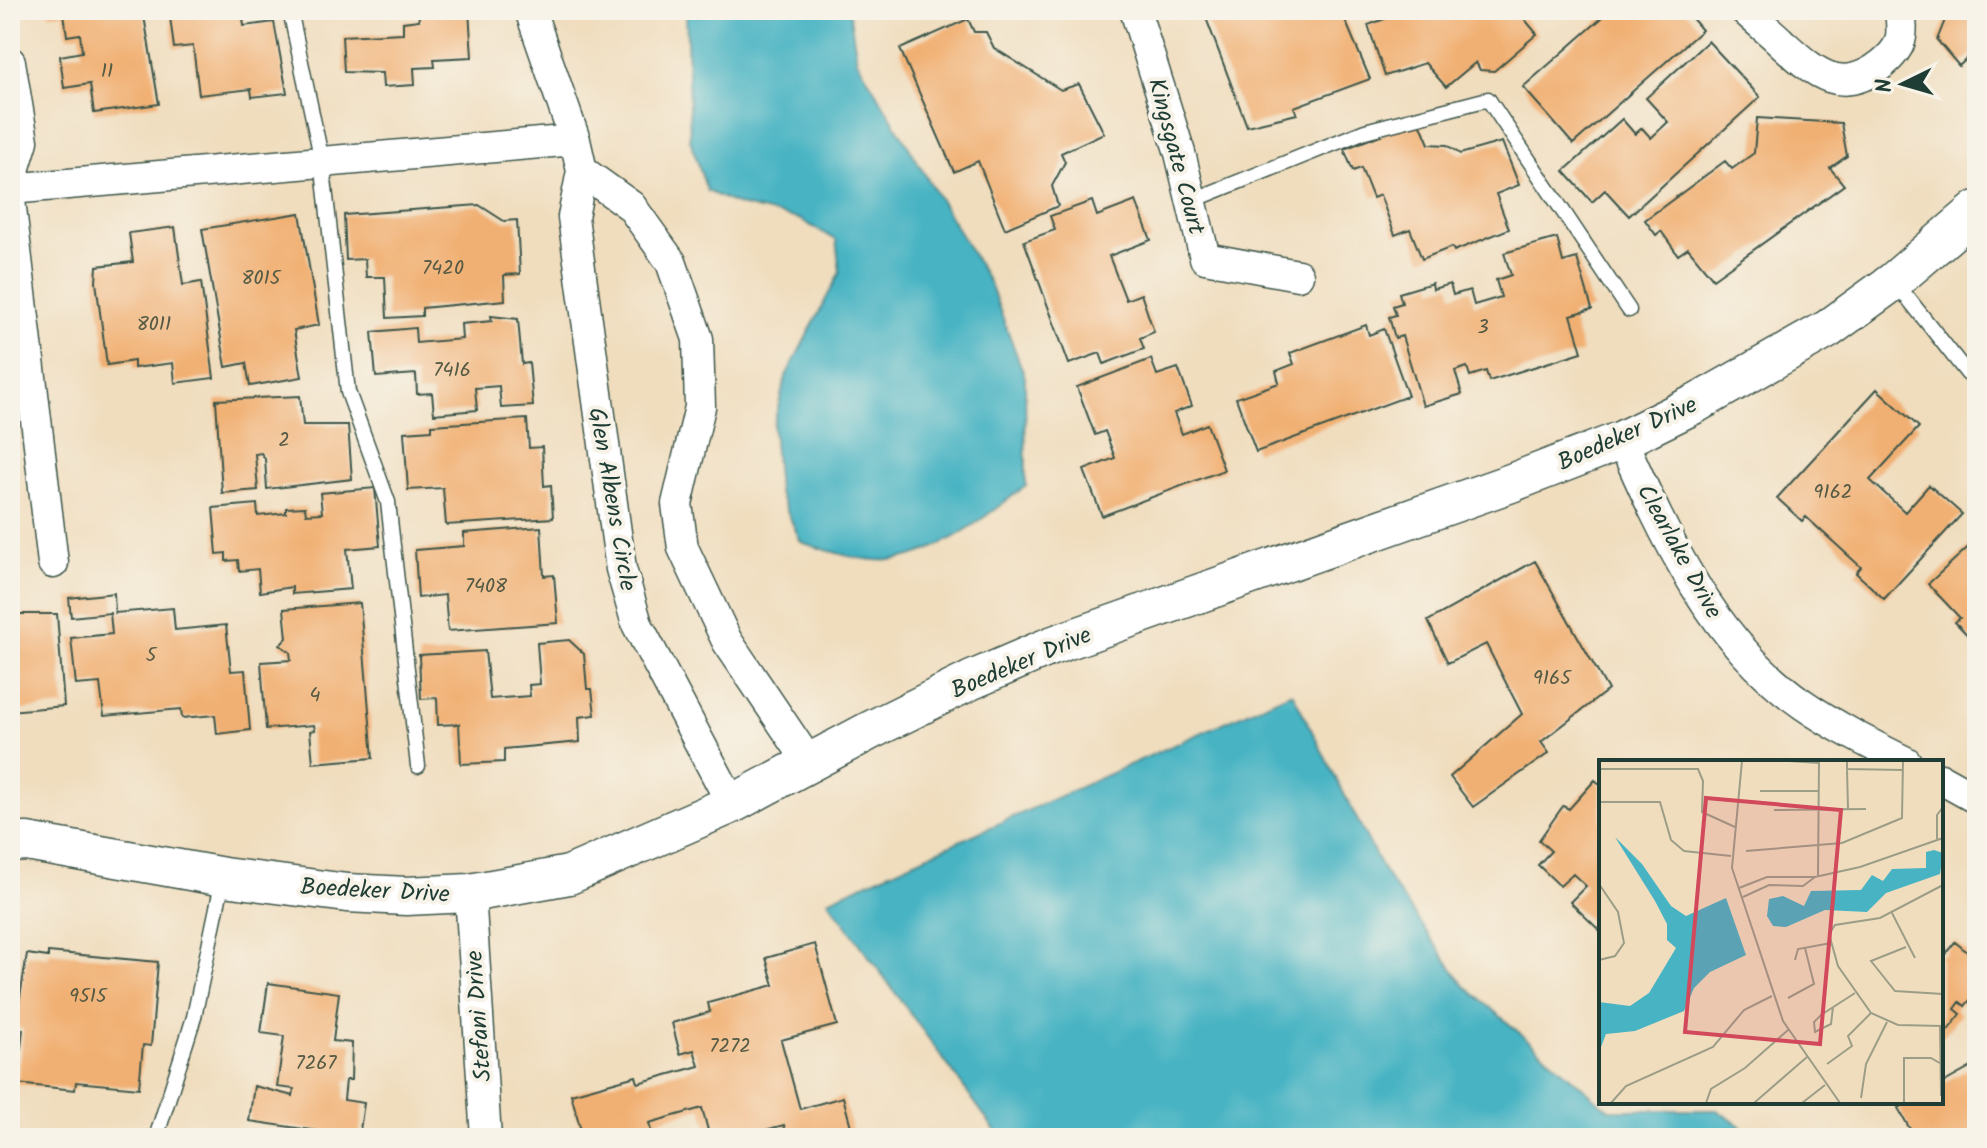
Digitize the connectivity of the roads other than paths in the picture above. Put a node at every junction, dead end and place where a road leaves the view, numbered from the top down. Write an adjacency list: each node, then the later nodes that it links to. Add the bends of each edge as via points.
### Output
1 (290, 10): 8 (lane)
2 (530, 10): 7 (street, Glen Albens Circle)
3 (1135, 10): 12 (street, Kingsgate Court)
4 (1745, 10): 5 (street, via 1812,71 1838,80 1857,79 1893,55 1903,36)
5 (1900, 10)
6 (10, 62): 10 (street, via 23,141)
7 (575, 140): 8 (street); 9 (street, Glen Albens Circle)
8 (322, 161): 10 (street); 22 (lane, via 348,392 388,502)
9 (582, 171): 21 (street, via 631,206 671,262 698,339 700,407 677,504 683,548 727,641); 25 (street, Glen Albens Circle, via 573,217 621,569 637,624)
10 (10, 186)
11 (10, 200): 19 (street)
12 (1191, 201): 14 (street, Kingsgate Court, via 1205,258); 16 (lane, via 1365,131 1488,99)
13 (1977, 210): 15 (street, Boedeker Drive)
14 (1298, 275)
15 (1894, 281): 17 (lane); 18 (street, Boedeker Drive, via 1828,329)
16 (1629, 310)
17 (1977, 381)
18 (1622, 440): 20 (street, Clearlake Drive, via 1665,534 1719,623 1803,704); 21 (street, Boedeker Drive, via 1051,646 972,680)
19 (53, 563)
20 (1902, 760)
21 (810, 764): 25 (street, Boedeker Drive)
22 (418, 766)
23 (1943, 780): 24 (street)
24 (1977, 799)
25 (732, 804): 28 (street, Boedeker Drive, via 569,875)
26 (10, 843): 27 (street, Boedeker Drive)
27 (224, 877): 28 (street, Boedeker Drive, via 347,893); 29 (lane, via 194,1017)
28 (470, 893): 30 (street, Stefani Drive)
29 (156, 1138)
30 (486, 1138)

